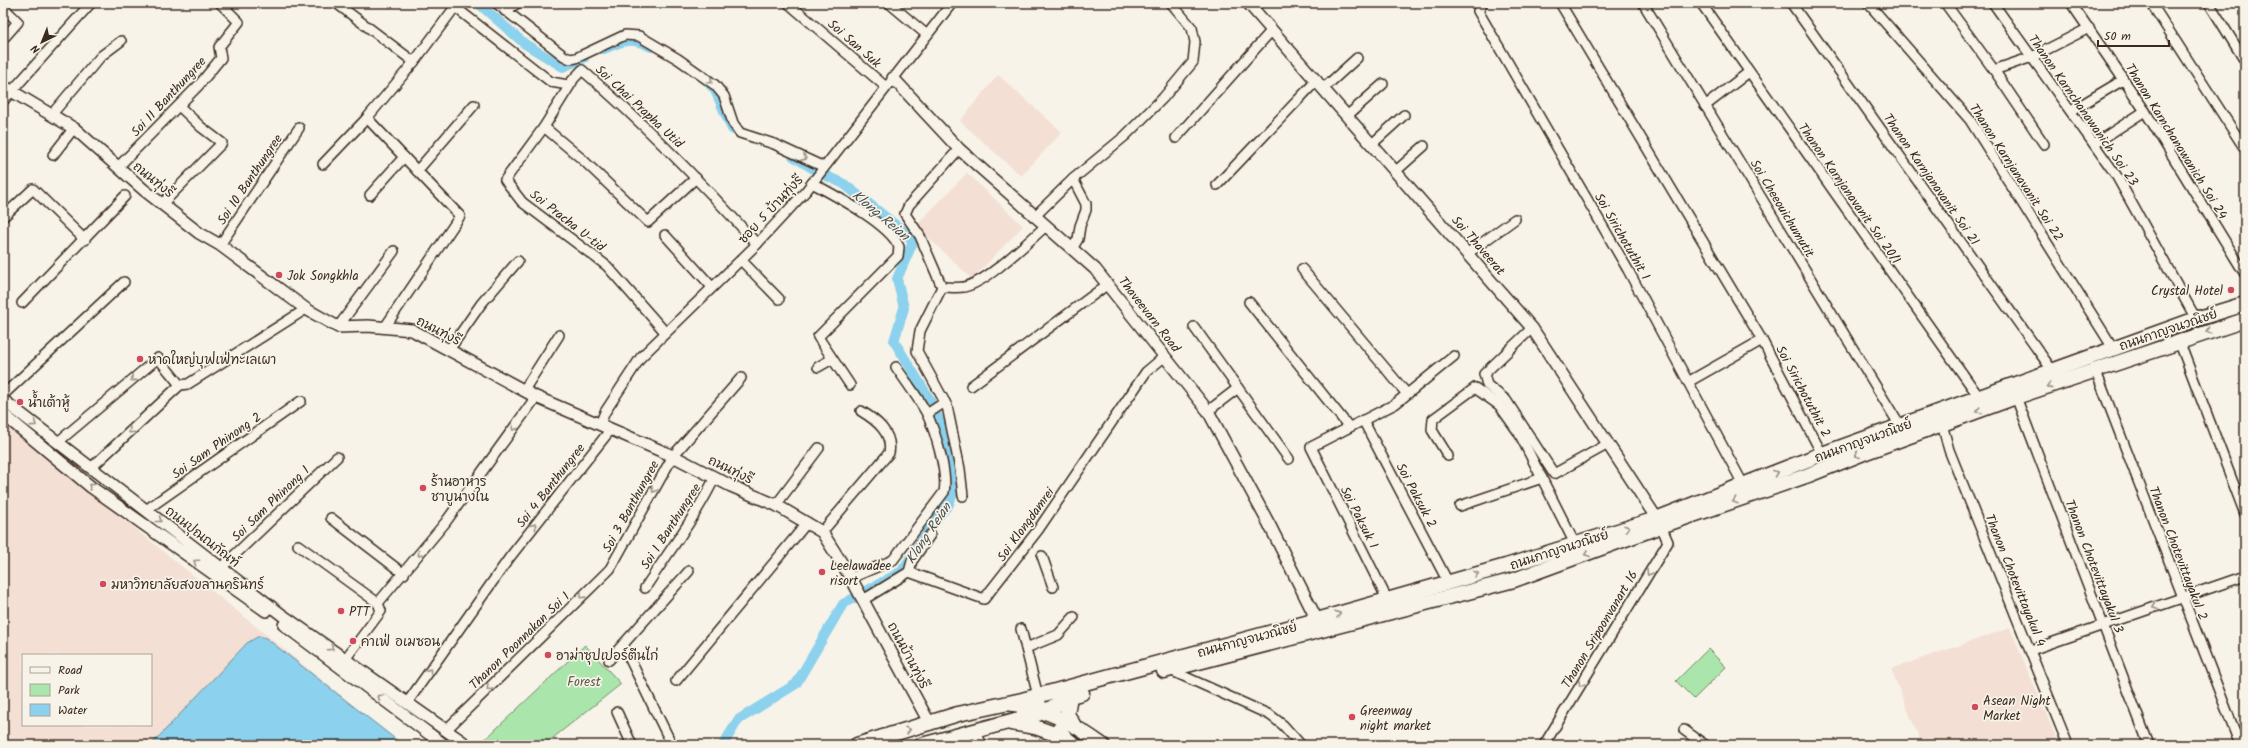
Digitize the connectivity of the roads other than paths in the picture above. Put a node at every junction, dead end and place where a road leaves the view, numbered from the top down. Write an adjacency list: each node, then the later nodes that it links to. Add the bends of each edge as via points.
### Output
1 (91, 3): 42 (street)
2 (220, 3): 45 (street, Soi 11 Banthungree, via 239,22 219,47 221,58)
3 (336, 3): 33 (street)
4 (496, 3): 24 (street)
5 (518, 3): 24 (street)
6 (788, 3): 38 (street, Soi San Suk)
7 (889, 3): 27 (street)
8 (952, 3): 27 (street, ซอย 5 บ้านทุ่งรี)
9 (1171, 3): 71 (street, via 1192,28 1195,42 1193,62 1163,98 1125,136)
10 (1248, 3): 26 (street, Soi Thaveerat)
11 (1483, 3): 121 (street, Soi Sirichotuthit 1, via 1478,11 1628,270)
12 (1560, 3): 109 (street, Soi Sirichotuthit 2)
13 (1643, 3): 46 (street, Soi Cheeouichumutit)
14 (1700, 3): 35 (street, Thanon Karnjanavanit Soi 20/1)
15 (1791, 3): 119 (street, Thanon Karnjanavanit Soi 21)
16 (1868, 3): 111 (street, Thanon Karnjanavanit Soi 22, via 1970,120)
17 (1945, 3): 34 (street)
18 (1993, 3): 30 (street, Thanon Karnchanawanich Soi 23)
19 (2071, 3): 25 (street, Thanon Karnchanawanich Soi 24)
20 (2151, 3): 62 (street)
21 (2209, 3): 32 (street)
22 (456, 4): 33 (street); 37 (street, via 550,82 568,86)
23 (3, 7): 28 (street, via 18,22)
24 (506, 11): 67 (street, one-way to 67, via 570,59 620,37 635,34 706,77 720,90 733,123 740,133 774,144)
25 (2089, 28): 30 (street); 36 (street, Thanon Karnchanawanich Soi 24)
26 (1272, 30): 39 (street, Soi Thaveerat); 56 (street)
27 (927, 35): 38 (street, ซอย 5 บ้านทุ่งรี)
28 (3, 39)
29 (121, 41): 49 (street, via 101,56)
30 (2032, 57): 34 (street); 47 (street, Thanon Karnchanawanich Soi 23)
31 (1357, 58): 39 (street)
32 (2245, 61)
33 (414, 62): 52 (street)
34 (1994, 70): 58 (street)
35 (1749, 72): 46 (street); 131 (street, Thanon Karnjanavanit Soi 20/1)
36 (2124, 80): 47 (street); 48 (street, Thanon Karnchanawanich Soi 24)
37 (572, 82): 53 (street, Soi Pracha U-tid); 70 (street, Soi Chai Prapha Utid, via 582,70)
38 (889, 83): 61 (street, Thaveevarn Road); 67 (street, ซอย 5 บ้านทุ่งรี)
39 (1320, 84): 50 (street, Soi Thaveerat); 73 (street)
40 (1383, 84): 50 (street)
41 (3, 86): 42 (street, ถนนทุ่งรี)
42 (13, 91): 43 (street); 49 (street, ถนนทุ่งรี)
43 (3, 101)
44 (474, 105): 68 (street)
45 (179, 106): 66 (street, Soi 11 Banthungree); 76 (street, via 222,142)
46 (1706, 106): 142 (street, Soi Cheeouichumutit)
47 (2071, 111): 59 (street, Thanon Karnchanawanich Soi 23)
48 (2145, 111): 59 (street); 91 (street, Thanon Karnchanawanich Soi 24)
49 (52, 114): 54 (street, ถนนทุ่งรี)
50 (1348, 115): 57 (street, Soi Thaveerat)
51 (1404, 115): 57 (street)
52 (367, 118): 64 (street); 65 (street)
53 (544, 127): 70 (street, via 582,159 648,222); 107 (street, Soi Pracha U-tid, via 504,180 522,202 607,266)
54 (74, 128): 63 (street); 66 (street, ถนนทุ่งรี)
55 (299, 128): 84 (street, Soi 10 Banthungree)
56 (1176, 138)
57 (1372, 144): 69 (street, Soi Thaveerat)
58 (2044, 144)
59 (2094, 144): 101 (street, Thanon Karnchanawanich Soi 23, via 2116,176)
60 (1424, 146): 69 (street)
61 (959, 149): 78 (street, Thaveevarn Road); 94 (street, via 909,205 905,214 920,236)
62 (2245, 149)
63 (53, 155)
64 (404, 157): 68 (street); 74 (street)
65 (323, 164)
66 (118, 167): 76 (street, ถนนทุ่งรี)
67 (824, 167): 72 (street, ซอย 5 บ้านทุ่งรี)
68 (417, 171): 105 (street, via 460,216)
69 (1396, 171): 87 (street, Soi Thaveerat)
70 (696, 178): 83 (street, Soi Chai Prapha Utid)
71 (1073, 179): 78 (street); 85 (street, via 1086,204 1086,210 1078,239)
72 (812, 183): 83 (street, ซอย 5 บ้านทุ่งรี); 115 (street, via 858,208 890,235 900,248 898,256 818,337)
73 (1217, 185)
74 (370, 195)
75 (125, 196): 82 (street)
76 (162, 204): 84 (street, ถนนทุ่งรี)
77 (3, 217): 82 (street, via 33,189)
78 (1034, 217): 80 (street, Thaveevarn Road)
79 (1515, 219): 87 (street)
80 (1046, 226): 85 (street, Thaveevarn Road); 94 (street, via 988,275 976,282 965,287)
81 (665, 235): 95 (street)
82 (85, 240): 98 (street)
83 (757, 244): 88 (street, ซอย 5 บ้านทุ่งรี)
84 (220, 245): 100 (street, ถนนทุ่งรี)
85 (1072, 249): 93 (street, Thaveevarn Road)
86 (394, 251): 103 (street)
87 (1468, 253): 106 (street, Soi Thaveerat)
88 (741, 260): 95 (street, ซอย 5 บ้านทุ่งรี); 96 (street)
89 (518, 261): 112 (street, via 481,304)
90 (1302, 269): 128 (street)
91 (2245, 274)
92 (124, 282): 129 (street)
93 (1108, 284): 113 (street, Thaveevarn Road); 124 (street)
94 (942, 286): 134 (street, via 920,331 917,351)
95 (712, 287): 107 (street, ซอย 5 บ้านทุ่งรี)
96 (779, 300)
97 (1249, 302): 143 (street)
98 (22, 303)
99 (2245, 304): 101 (main road, ถนนกาญจนวณิชย์)
100 (306, 309): 103 (street, ถนนทุ่งรี); 122 (street, via 188,384)
101 (2196, 319): 111 (main road, ถนนกาญจนวณิชย์)
102 (2245, 320): 110 (main road, ถนนกาญจนวณิชย์, one-way to 110)
103 (338, 327): 105 (street, ถนนทุ่งรี)
104 (1194, 327): 125 (street)
105 (385, 328): 112 (street, ถนนทุ่งรี, via 412,330)
106 (1532, 328): 146 (street, Soi Thaveerat); 146 (street, via 1484,374 1487,385 1506,400 1554,474)
107 (665, 332): 140 (street, ซอย 5 บ้านทุ่งรี, via 641,356)
108 (559, 335): 126 (street)
109 (1762, 340): 121 (street); 148 (street, Soi Sirichotuthit 2)
110 (2179, 341): 116 (main road, ถนนกาญจนวณิชย์); 161 (street)
111 (2113, 348): 116 (main road, ถนนกาญจนวณิชย์)
112 (449, 350): 126 (street, ถนนทุ่งรี)
113 (1165, 356): 136 (street, Thaveevarn Road); 173 (street, Soi Klongdamrei, via 1146,372 1038,530 984,599)
114 (1454, 356): 128 (street)
115 (832, 359): 117 (street); 123 (street)
116 (2093, 363): 119 (main road, ถนนกาญจนวณิชย์); 127 (main road, ถนนกาญจนวณิชย์, one-way to 127); 180 (street, Thanon Chotevittayakul 2)
117 (818, 367)
118 (896, 367): 137 (street)
119 (2052, 370): 127 (main road, ถนนกาญจนวณิชย์)
120 (741, 378): 149 (street, Soi 3 Banthungree)
121 (1688, 382): 156 (street, Soi Sirichotuthit 1)
122 (180, 385): 145 (street, one-way to 145, via 158,358); 153 (street, one-way to 153)
123 (850, 385)
124 (971, 386)
125 (1238, 388): 136 (street); 152 (street)
126 (524, 390): 130 (street, ถนนทุ่งรี)
127 (2013, 391): 131 (main road, ถนนกาญจนวณิชย์); 141 (main road, ถนนกาญจนวณิชย์, one-way to 141); 186 (street, Thanon Chotevittayakul 3)
128 (1407, 394): 139 (street, via 1395,404)
129 (3, 395)
130 (536, 397): 140 (street, ถนนทุ่งรี); 174 (street, one-way to 174, via 445,524)
131 (1979, 397): 142 (main road, ถนนกาญจนวณิชย์)
132 (3, 400): 145 (street, ถนนปุณณกัณฑ์, one-way to 145)
133 (301, 401): 160 (street, Soi Sam Phinong 2)
134 (943, 404): 137 (street); 157 (street, via 960,470)
135 (860, 411): 165 (street, via 880,424 890,444 890,453)
136 (1208, 411): 185 (street, Thaveevarn Road)
137 (929, 413): 176 (street, via 945,480 944,492 893,560)
138 (3, 414): 198 (street, ถนนปุณณกัณฑ์, one-way to 138, via 91,487)
139 (1363, 420): 143 (street); 177 (street, Soi Paksuk 2)
140 (600, 424): 144 (street, ถนนทุ่งรี)
141 (1942, 424): 163 (main road, ถนนกาญจนวณิชย์, one-way to 163, via 1806,476); 190 (street, Thanon Chotevittayakul 4, via 1949,450)
142 (1900, 426): 148 (main road, ถนนกาญจนวณิชย์)
143 (1349, 427): 181 (street, Soi Paksuk 1, via 1311,447)
144 (611, 429): 149 (street, ถนนทุ่งรี); 198 (street, Soi 4 Banthungree, one-way to 144, via 510,557)
145 (58, 442): 153 (street, ถนนปุณณกัณฑ์)
146 (1608, 444): 163 (street, Soi Thaveerat)
147 (819, 448): 158 (street)
148 (1822, 454): 156 (main road, ถนนกาญจนวณิชย์, one-way to 148)
149 (673, 456): 154 (street, ถนนทุ่งรี); 171 (street, Soi 3 Banthungree, one-way to 171)
150 (1448, 456): 155 (street, via 1432,430 1433,420 1475,388 1499,405 1519,433)
151 (337, 457): 170 (street, Soi Sam Phinong 1)
152 (1289, 459)
153 (91, 468): 160 (street, ถนนปุณณกัณฑ์)
154 (715, 477): 158 (street, ถนนทุ่งรี); 179 (street, Soi 1 Banthungree, via 702,504)
155 (1542, 478): 159 (street); 167 (street)
156 (1744, 486): 163 (main road, ถนนกาญจนวณิชย์)
157 (963, 496)
158 (776, 505): 164 (street, ถนนทุ่งรี)
159 (1460, 506)
160 (146, 510): 170 (street, ถนนปุณณกัณฑ์, one-way to 170)
161 (2245, 514)
162 (331, 518): 174 (street)
163 (1659, 522): 167 (main road, ถนนกาญจนวณิชย์, one-way to 163); 193 (main road, ถนนกาญจนวณิชย์, one-way to 193, via 1514,580); 217 (street, Thanon Sripoonvanart 16, one-way to 217, via 1668,542)
164 (806, 524): 165 (street, ถนนทุ่งรี); 194 (street)
165 (822, 532): 176 (street)
166 (930, 535): 173 (street, via 912,561)
167 (1575, 544): 177 (main road, ถนนกาญจนวณิชย์, one-way to 167)
168 (298, 546): 183 (street)
169 (1042, 556): 178 (street)
170 (221, 568): 191 (street, ถนนปุณณกัณฑ์, one-way to 191, via 282,615)
171 (610, 569): 204 (street, Thanon Poonnakan Soi 1, one-way to 204)
172 (689, 571): 188 (street)
173 (909, 572): 182 (street)
174 (404, 574): 183 (street)
175 (2245, 576): 180 (street)
176 (854, 582): 182 (street)
177 (1448, 582): 181 (main road, ถนนกาญจนวณิชย์)
178 (1052, 587)
179 (645, 588)
180 (2181, 597): 186 (street, one-way to 186); 221 (street, Thanon Chotevittayakul 2)
181 (1387, 599): 185 (main road, ถนนกาญจนวณิชย์, one-way to 181)
182 (863, 600): 202 (street, ถนนบ้านทุ่งรี)
183 (378, 604): 191 (street, via 381,611)
184 (1074, 617): 189 (street, via 1058,635)
185 (1317, 620): 195 (main road, ถนนกาญจนวณิชย์)
186 (2104, 626): 190 (street); 220 (street, Thanon Chotevittayakul 3)
187 (1021, 629): 189 (street)
188 (623, 645): 192 (street); 211 (street)
189 (1026, 648): 196 (street)
190 (2031, 650): 219 (street, Thanon Chotevittayakul 4)
191 (346, 658): 198 (street, ถนนปุณณกัณฑ์)
192 (609, 660)
193 (1170, 670): 195 (main road, ถนนกาญจนวณิชย์); 216 (street, via 1270,715)
194 (676, 680)
195 (1070, 691): 196 (main road, ถนนกาญจนวณิชย์); 200 (main road, ถนนกาญจนวณิชย์); 203 (main road, via 1067,714)
196 (1038, 696): 197 (main road, ถนนกาญจนวณิชย์); 200 (street)
197 (1006, 704): 200 (main road, via 1031,707); 202 (main road, ถนนกาญจนวณิชย์, via 958,714)
198 (404, 707): 204 (street, ถนนปุณณกัณฑ์); 208 (street, ถนนปุณณกัณฑ์)
199 (617, 712): 210 (street)
200 (1045, 712): 201 (main road, ถนนกาญจนวณิชย์); 203 (main road); 207 (main road)
201 (1006, 722): 205 (main road, ถนนกาญจนวณิชย์); 207 (main road, via 1035,727)
202 (930, 724): 212 (main road, ถนนกาญจนวณิชย์, one-way to 202)
203 (1073, 724): 215 (main road)
204 (446, 730): 209 (street, ถนนปุณณกัณฑ์)
205 (975, 730): 213 (main road, ถนนกาญจนวณิชย์); 214 (street)
206 (1684, 730): 218 (street)
207 (1071, 742)
208 (444, 745)
209 (468, 745)
210 (632, 745)
211 (672, 745)
212 (857, 745)
213 (922, 745)
214 (982, 745)
215 (1103, 745)
216 (1301, 745)
217 (1544, 745)
218 (1705, 745)
219 (2068, 745)
220 (2149, 745)
221 (2240, 745)

